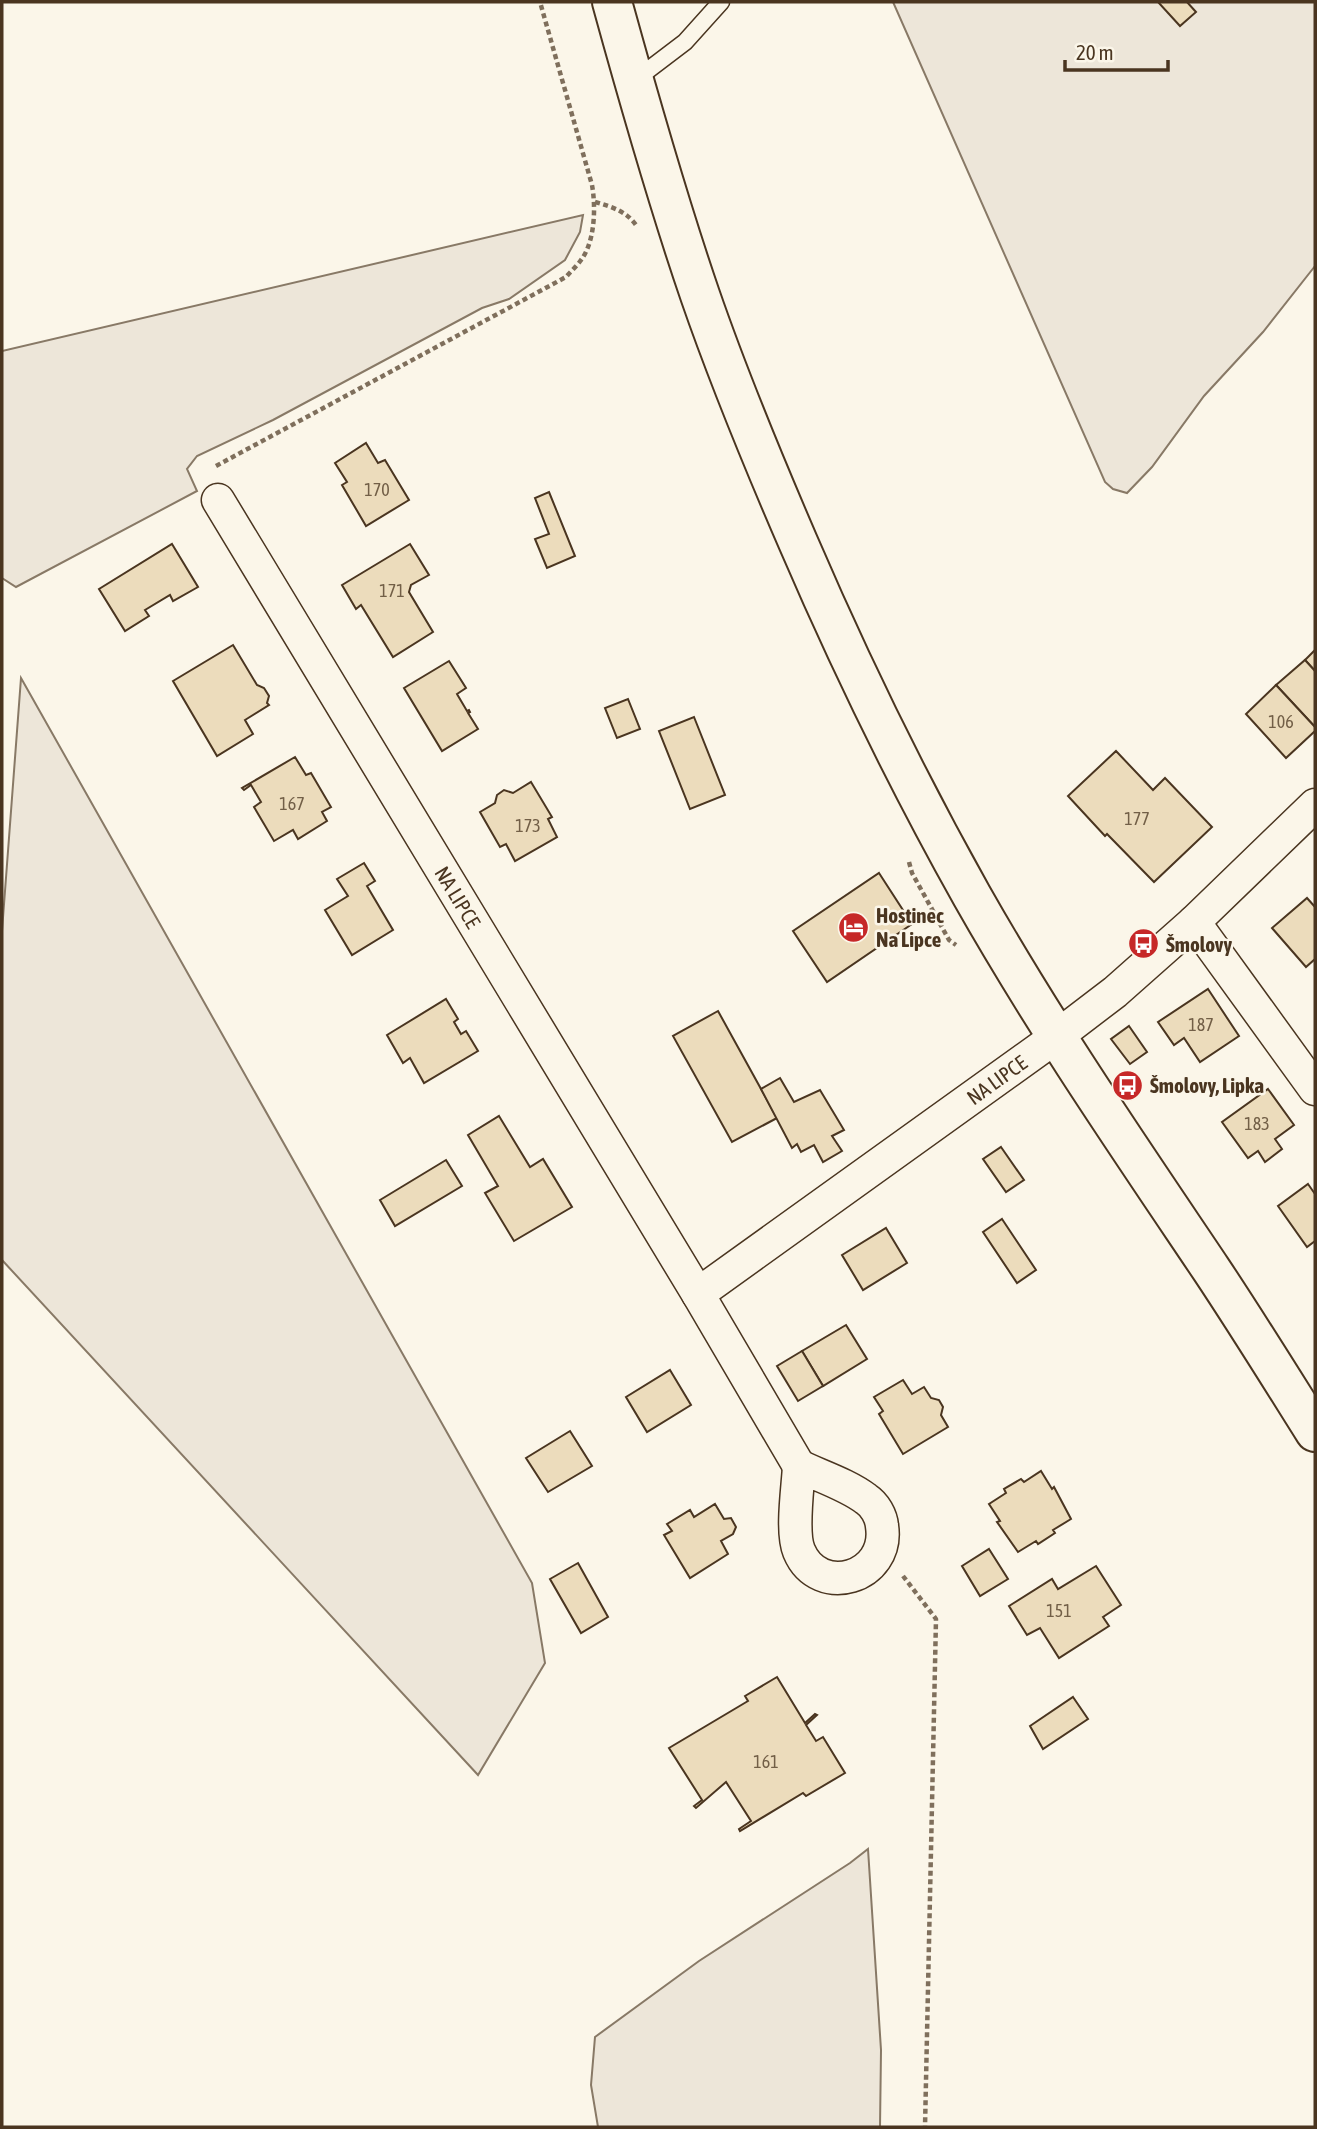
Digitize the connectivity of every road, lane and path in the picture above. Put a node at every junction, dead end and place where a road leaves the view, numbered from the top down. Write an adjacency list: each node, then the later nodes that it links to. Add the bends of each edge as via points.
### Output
1 (540, 2): 5 (path, via 594,193 592,232 583,258 566,277 212,468 207,476)
2 (612, 2): 4 (main road)
3 (721, 2): 4 (lane, via 685,42)
4 (634, 80): 8 (main road, via 700,294 830,615 939,834)
5 (218, 500): 10 (street, NA LIPCE)
6 (1315, 805): 7 (street, NA LIPCE)
7 (1194, 922): 8 (street, NA LIPCE); 9 (street)
8 (1056, 1037): 10 (street, NA LIPCE); 11 (main road)
9 (1315, 1089)
10 (698, 1294): 12 (street, NA LIPCE)
11 (1315, 1432)
12 (799, 1465): 13 (street, via 867,1500 882,1522); 13 (street, via 795,1535 806,1563 818,1573 848,1578 874,1562)
13 (881, 1549): 14 (path, via 936,1619)
14 (925, 2127)

